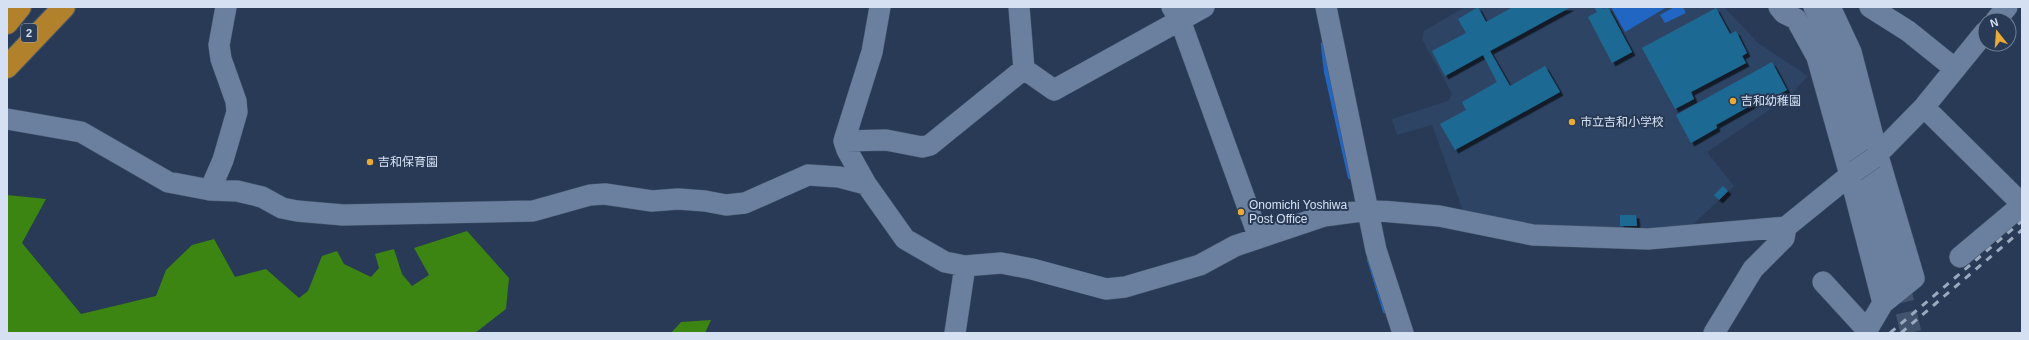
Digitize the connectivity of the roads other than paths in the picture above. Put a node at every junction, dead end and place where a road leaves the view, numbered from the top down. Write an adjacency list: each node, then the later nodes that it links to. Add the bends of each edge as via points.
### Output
1 (20, 7): 14 (highway, 2)
2 (51, 7): 16 (highway, 2)
3 (64, 7): 17 (highway)
4 (226, 7): 26 (street, via 219,45 237,112 223,160)
5 (880, 7): 22 (street, via 872,52)
6 (1019, 7): 19 (street)
7 (1204, 7): 13 (street)
8 (1326, 7): 28 (street)
9 (1779, 7): 24 (street, via 1784,13 1796,19 1817,57)
10 (1814, 7): 34 (street, via 1833,49)
11 (1830, 7): 23 (street, via 1850,52 1876,142)
12 (1870, 7): 18 (street, via 1908,31)
13 (1176, 14): 19 (street, via 1054,90); 30 (street)
14 (7, 23)
15 (1977, 41): 18 (street)
16 (7, 59)
17 (7, 67)
18 (1954, 68): 20 (street)
19 (1024, 69): 22 (street, via 930,145 922,147 886,140)
20 (1924, 107): 23 (street); 27 (street)
21 (7, 119): 26 (street, via 82,132 168,182)
22 (844, 141): 25 (street)
23 (1876, 157): 24 (street, bridge); 35 (street, via 1914,278)
24 (1853, 173): 29 (street); 35 (street)
25 (866, 184): 26 (street, via 839,177 808,175 745,203 726,205 705,201 652,201 605,194 590,195 533,211 343,215 282,208 262,197 237,191); 32 (street, via 904,240 945,262)
26 (210, 190)
27 (2022, 205): 31 (street)
28 (1369, 210): 29 (street, via 1439,216 1533,235 1648,239); 30 (street, via 1324,216); 37 (street, via 1376,250)
29 (1786, 227): 38 (street, via 1784,238 1753,269)
30 (1259, 238): 32 (street, via 1235,246 1200,265 1125,287 1106,289 1032,268 1001,263)
31 (1960, 257)
32 (965, 266): 36 (street)
33 (1823, 282): 35 (street, via 1867,330)
34 (1899, 282)
35 (1883, 304)
36 (955, 333)
37 (1403, 333)
38 (1714, 333)

